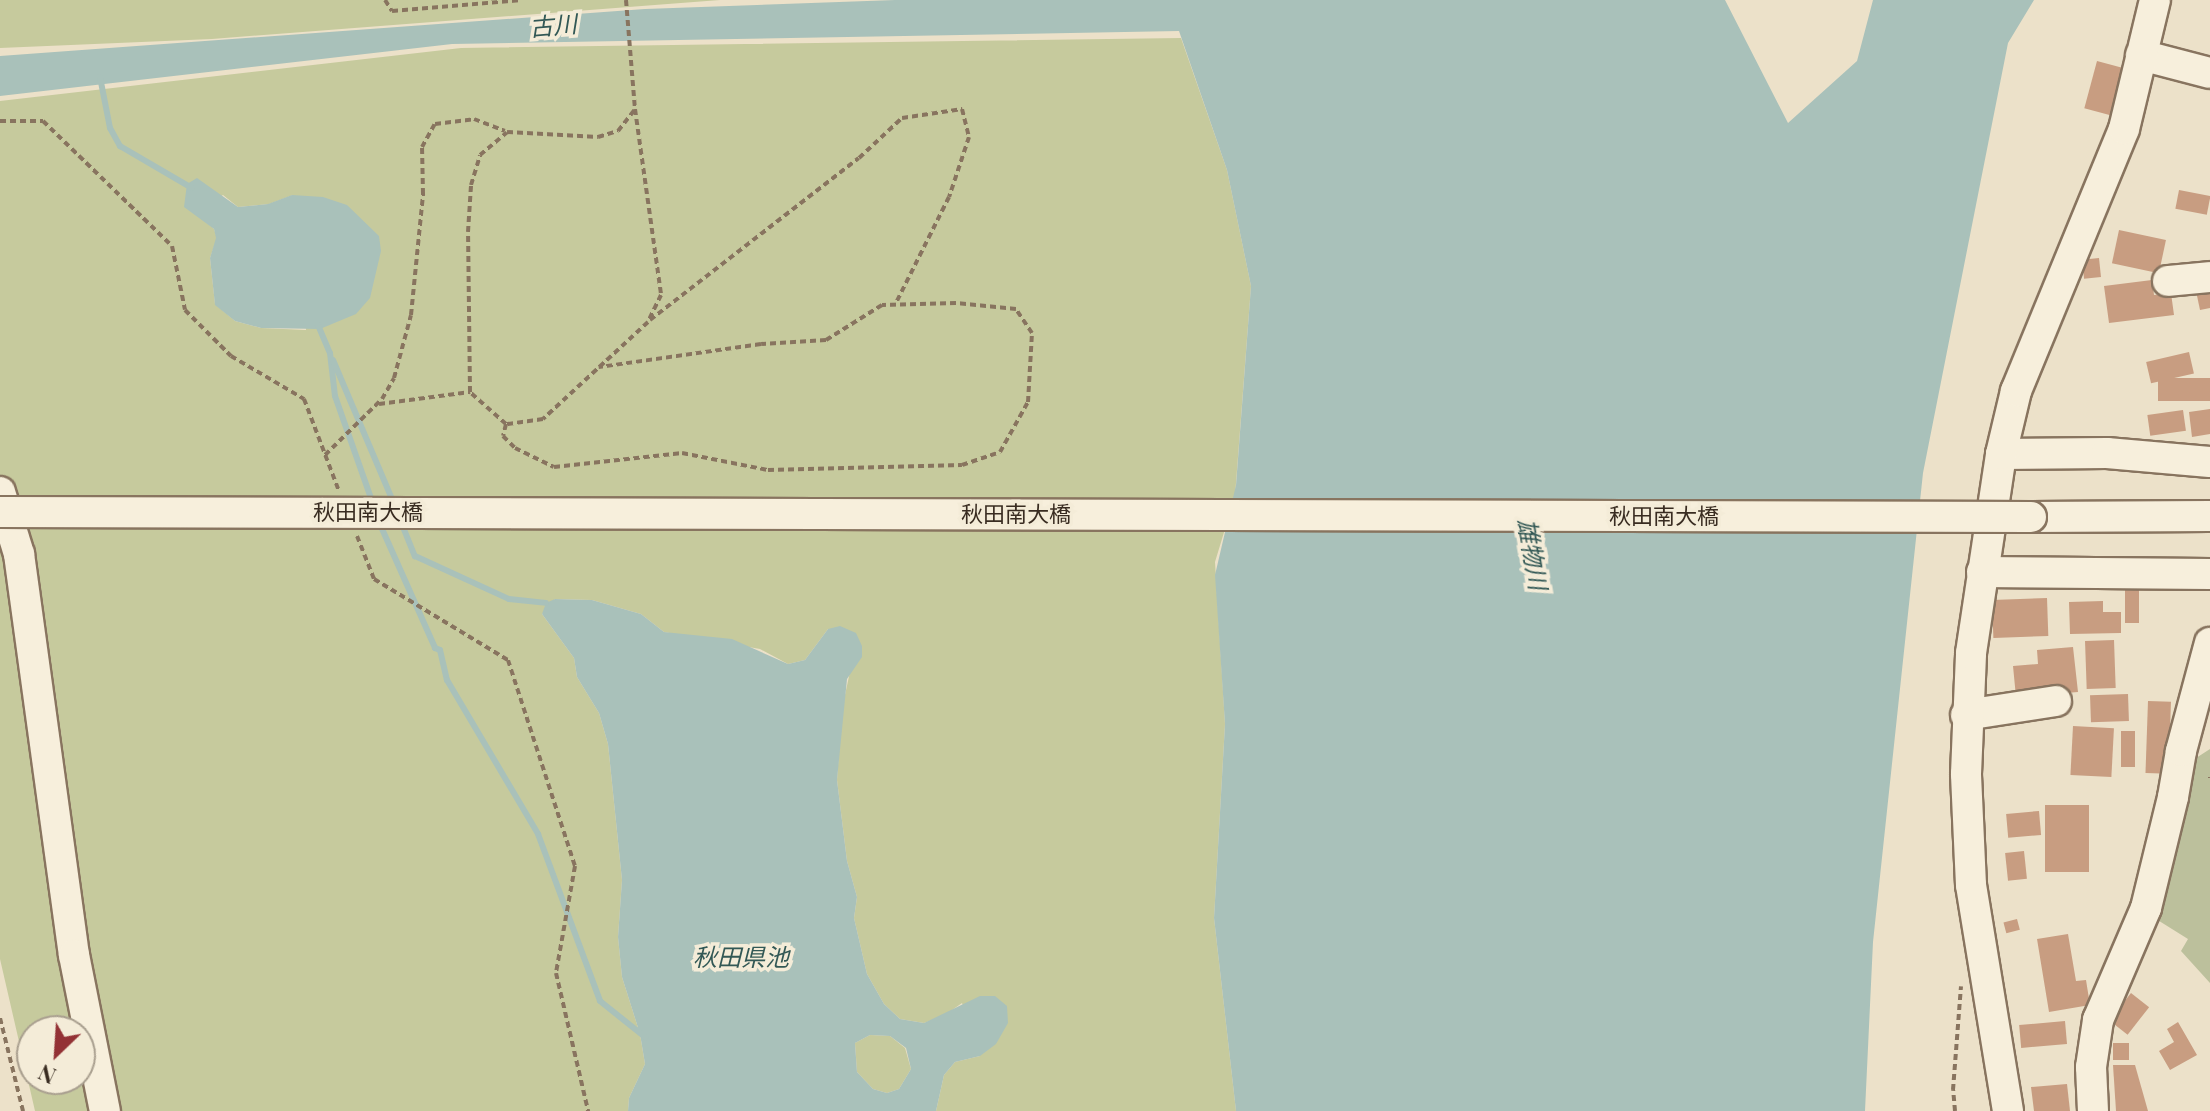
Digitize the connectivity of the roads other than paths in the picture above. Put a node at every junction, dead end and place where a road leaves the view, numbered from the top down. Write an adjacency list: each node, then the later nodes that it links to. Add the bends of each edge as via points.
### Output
1 (2155, 0): 2 (street)
2 (2141, 55): 3 (street); 6 (street, via 2124,129 2016,391)
3 (2210, 73)
4 (2210, 277): 5 (street)
5 (2168, 281)
6 (2001, 454): 7 (street, via 2107,453); 11 (street)
7 (2210, 462)
8 (0, 492): 18 (street, via 19,554 74,955)
9 (0, 512): 10 (street, 秋田南大橋, bridge)
10 (2210, 516)
11 (1982, 572): 12 (street); 15 (street)
12 (2210, 574)
13 (2210, 643): 17 (street)
14 (2056, 701): 15 (street)
15 (1966, 715): 19 (street, via 1971,885)
16 (2210, 732): 17 (street)
17 (2181, 751): 20 (street, via 2146,908 2098,1020 2091,1067)
18 (105, 1111)
19 (2008, 1111)
20 (2093, 1111)

